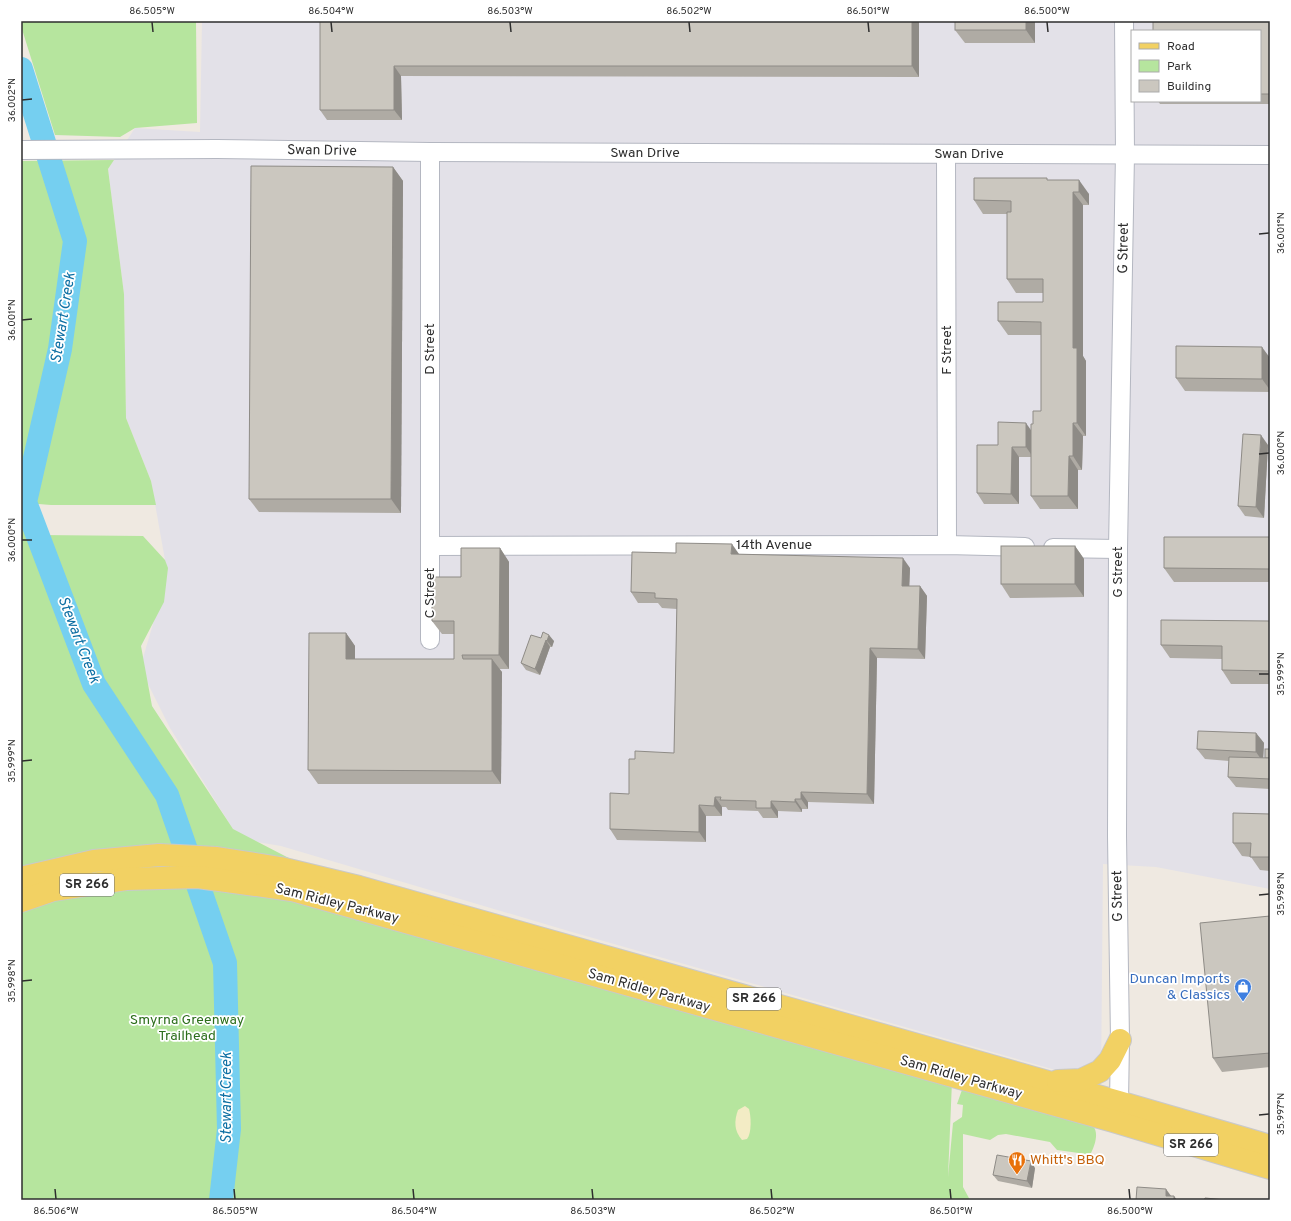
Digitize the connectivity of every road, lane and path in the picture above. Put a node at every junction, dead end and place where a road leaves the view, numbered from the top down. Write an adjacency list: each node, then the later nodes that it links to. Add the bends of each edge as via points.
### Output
1 (1124, 21): 5 (street, G Street)
2 (21, 150): 3 (street, Swan Drive)
3 (430, 152): 4 (street, Swan Drive); 8 (street, D Street)
4 (946, 154): 5 (street, Swan Drive); 7 (street, F Street)
5 (1125, 154): 6 (street, Swan Drive); 9 (street, G Street)
6 (1270, 155)
7 (947, 545): 8 (street, 14th Avenue); 9 (street, 14th Avenue)
8 (430, 546): 10 (street, C Street)
9 (1118, 549): 13 (street, G Street, via 1117,847)
10 (430, 640)
11 (21, 878): 14 (main road, Sam Ridley Parkway / SR 266, via 94,861 167,855 217,858 280,868 358,887)
12 (21, 901): 15 (main road, Sam Ridley Parkway / SR 266, via 53,890 126,879 198,877 292,890)
13 (1120, 1040): 14 (main road, via 1110,1060 1100,1071 1081,1080); 15 (street, G Street)
14 (1048, 1081): 15 (main road, Sam Ridley Parkway / SR 266)
15 (1116, 1112): 16 (main road, Sam Ridley Parkway / SR 266); 17 (main road, Sam Ridley Parkway / SR 266)
16 (1270, 1146)
17 (1270, 1168)

